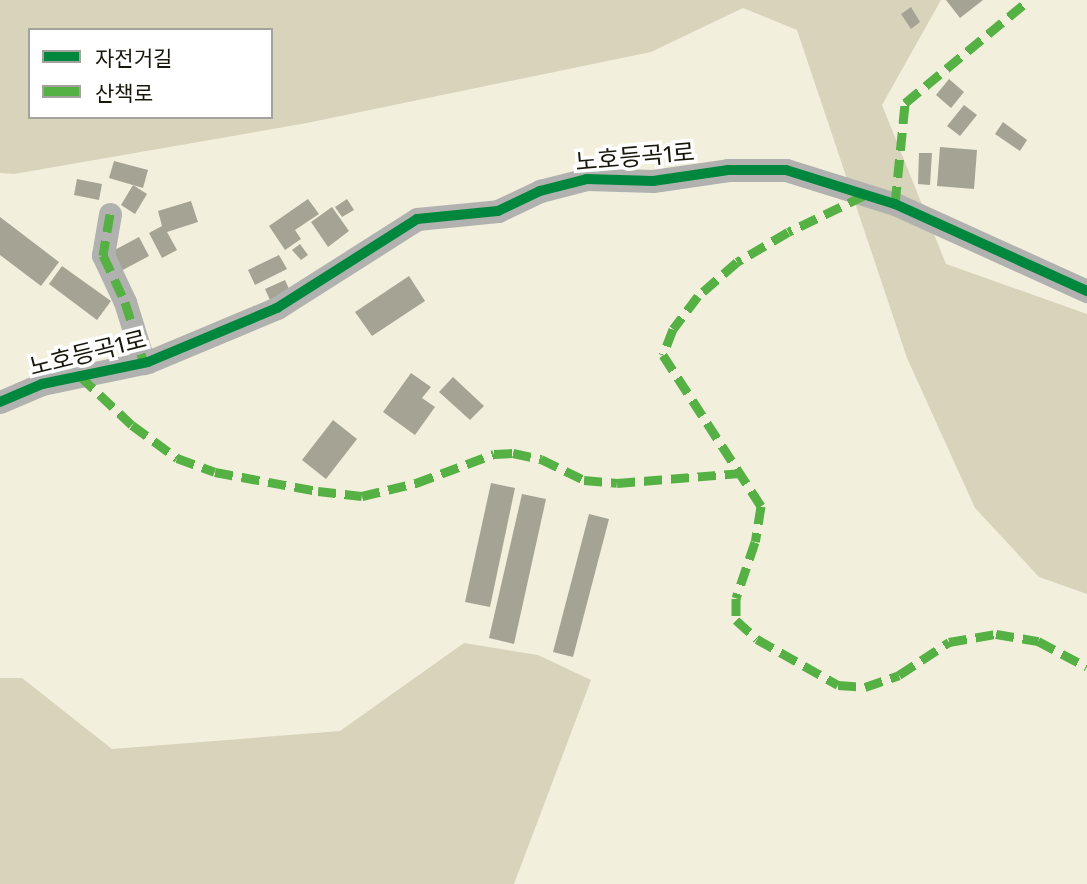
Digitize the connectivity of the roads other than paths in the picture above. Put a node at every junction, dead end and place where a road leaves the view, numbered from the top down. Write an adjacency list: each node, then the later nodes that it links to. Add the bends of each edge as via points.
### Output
1 (110, 214): 3 (street, via 103,255 125,302)
2 (1087, 291): 3 (street, 노호등곡1로, via 895,204 786,170 728,170 653,181 587,179 540,191 498,211 417,219 277,308)
3 (144, 363): 4 (street, 노호등곡1로, via 42,384)
4 (0, 402)

